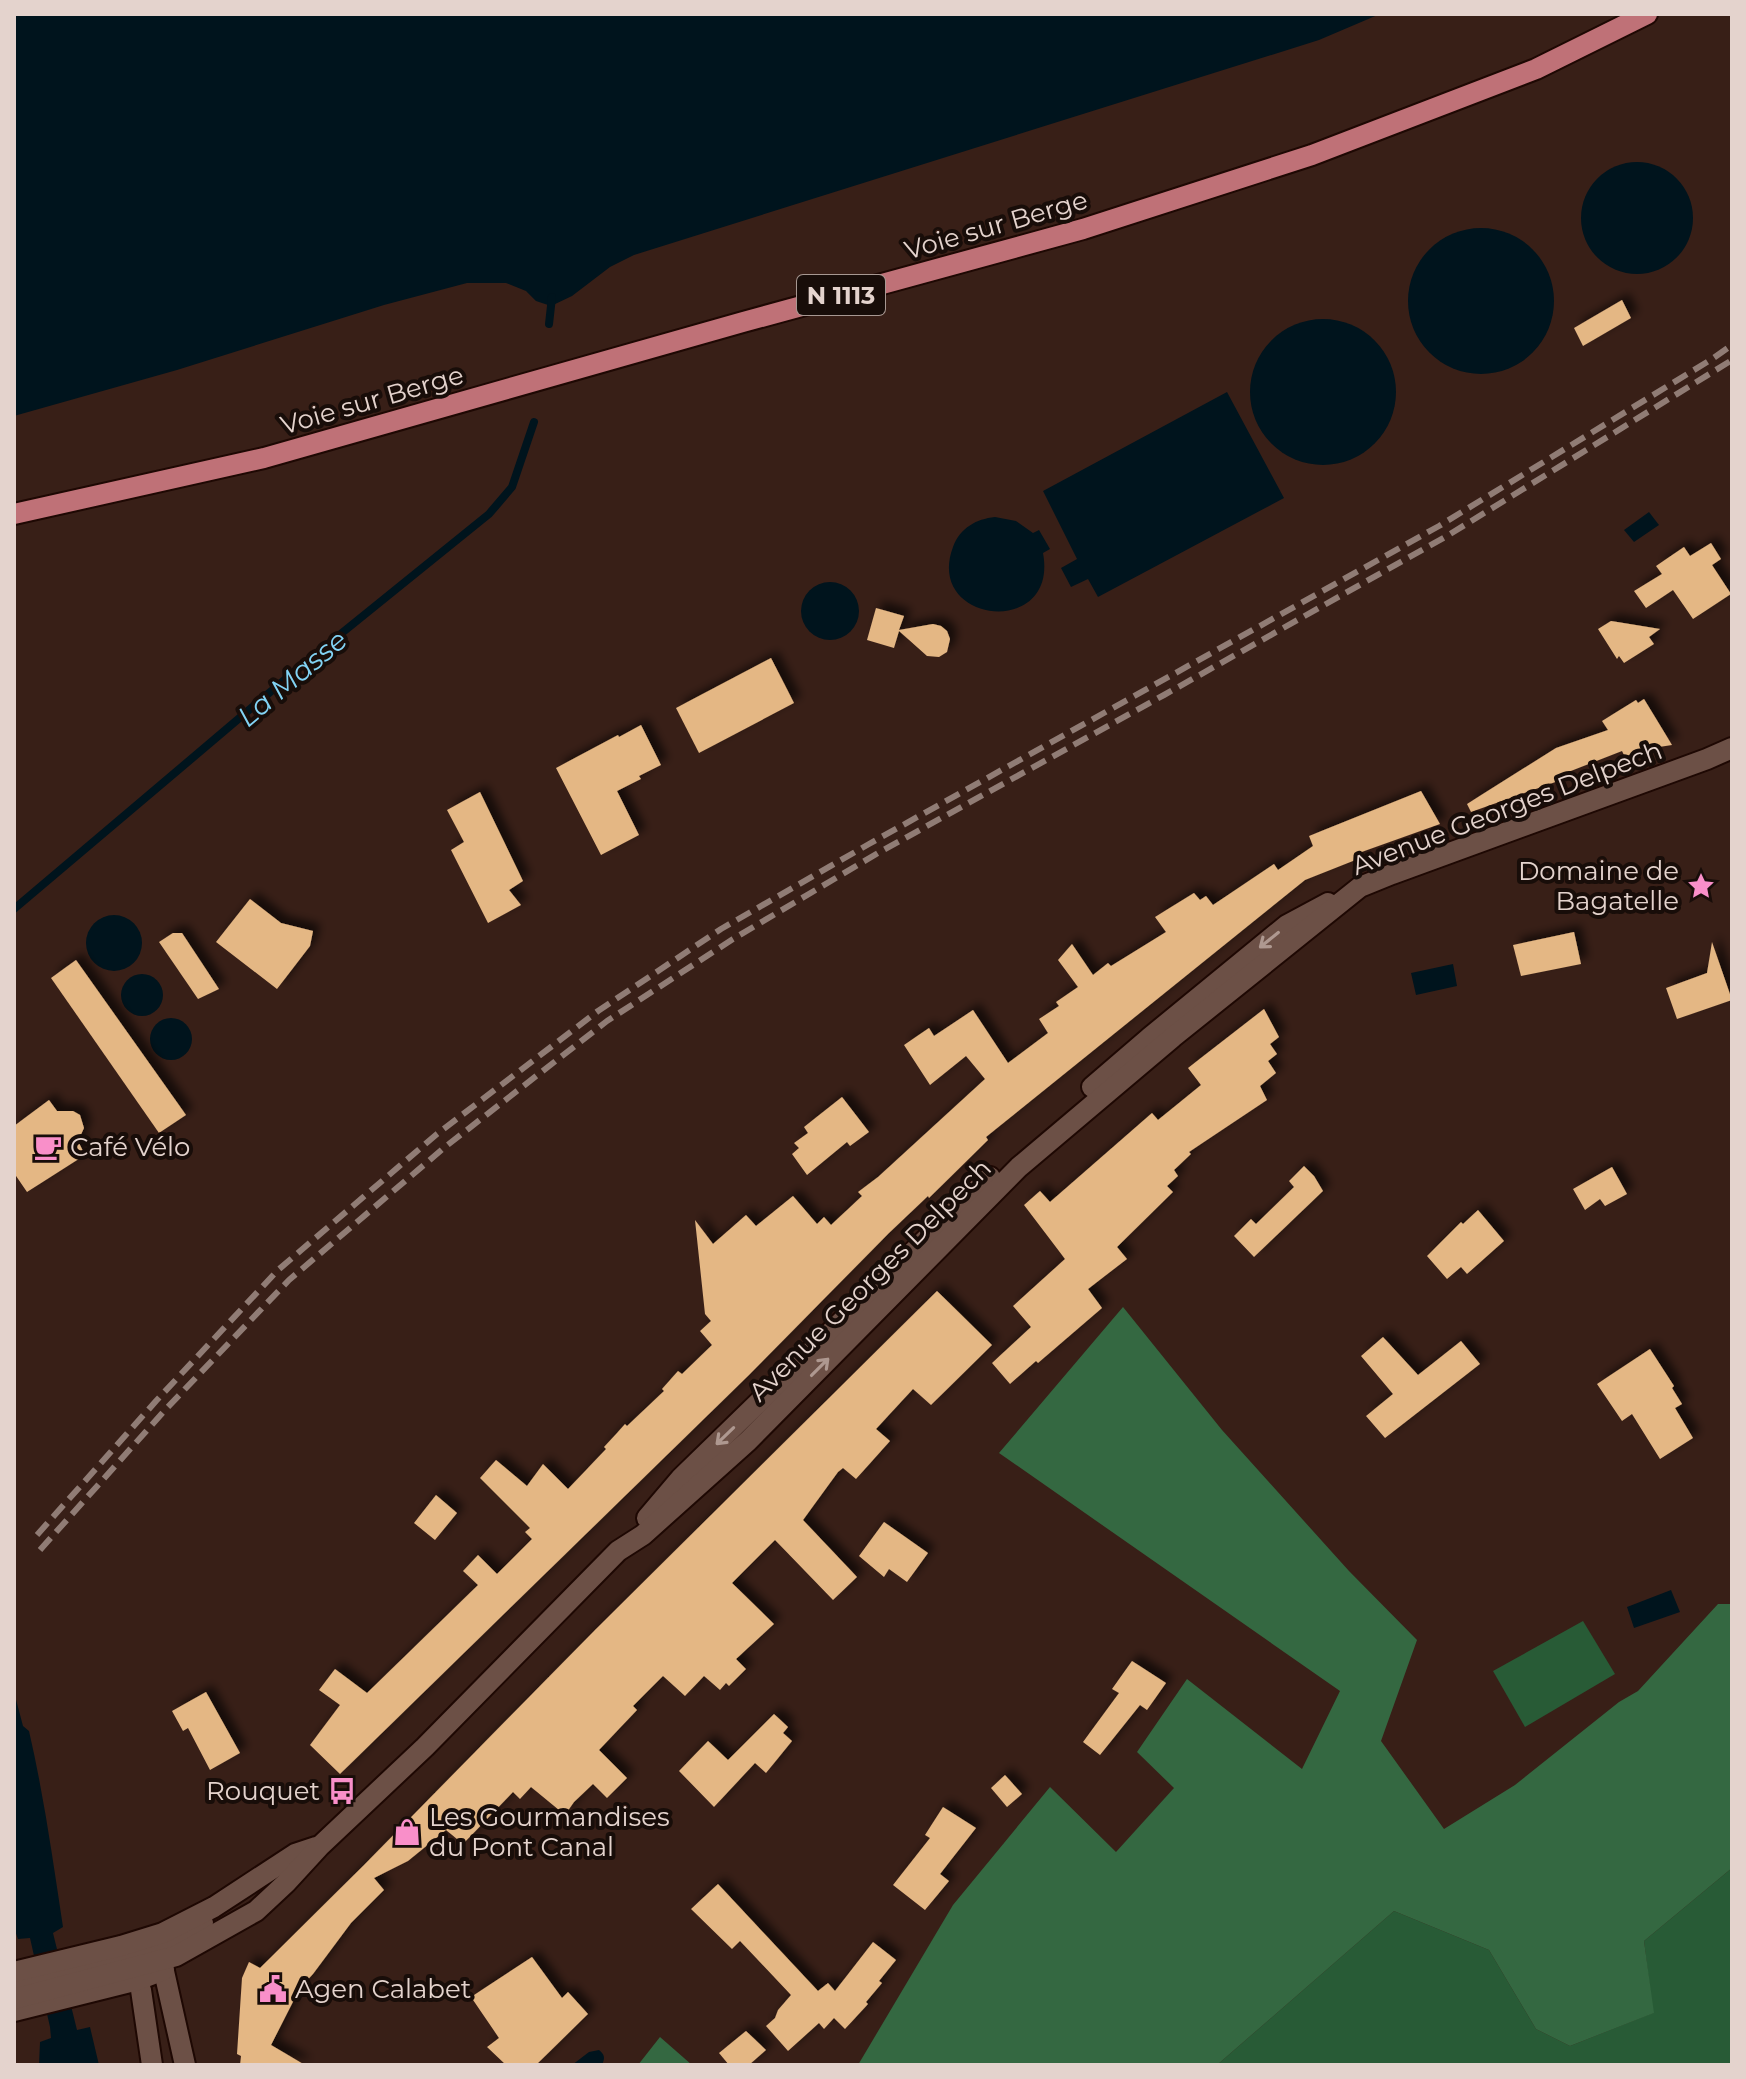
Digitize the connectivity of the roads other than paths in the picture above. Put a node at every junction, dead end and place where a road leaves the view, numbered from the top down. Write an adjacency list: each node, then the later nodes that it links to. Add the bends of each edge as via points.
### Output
1 (1647, 14): 2 (main road, Voie sur Berge / N 1113, via 1536,69 1312,155 1083,229 264,458)
2 (14, 514)
3 (1732, 748): 4 (main road, Avenue Georges Delpech, via 1360,887 1019,1167 748,1441 618,1551)
4 (320, 1846): 5 (main road); 6 (main road, Avenue Georges Delpech, via 256,1911)
5 (282, 1862): 6 (main road, via 261,1887); 7 (main road, via 172,1928)
6 (162, 1959): 7 (main road, Avenue Georges Delpech); 13 (main road)
7 (128, 1969): 8 (main road); 9 (main road); 10 (main road); 11 (main road); 12 (main road)
8 (14, 1972)
9 (14, 1987)
10 (14, 1999)
11 (14, 2011)
12 (152, 2065)
13 (185, 2065)

